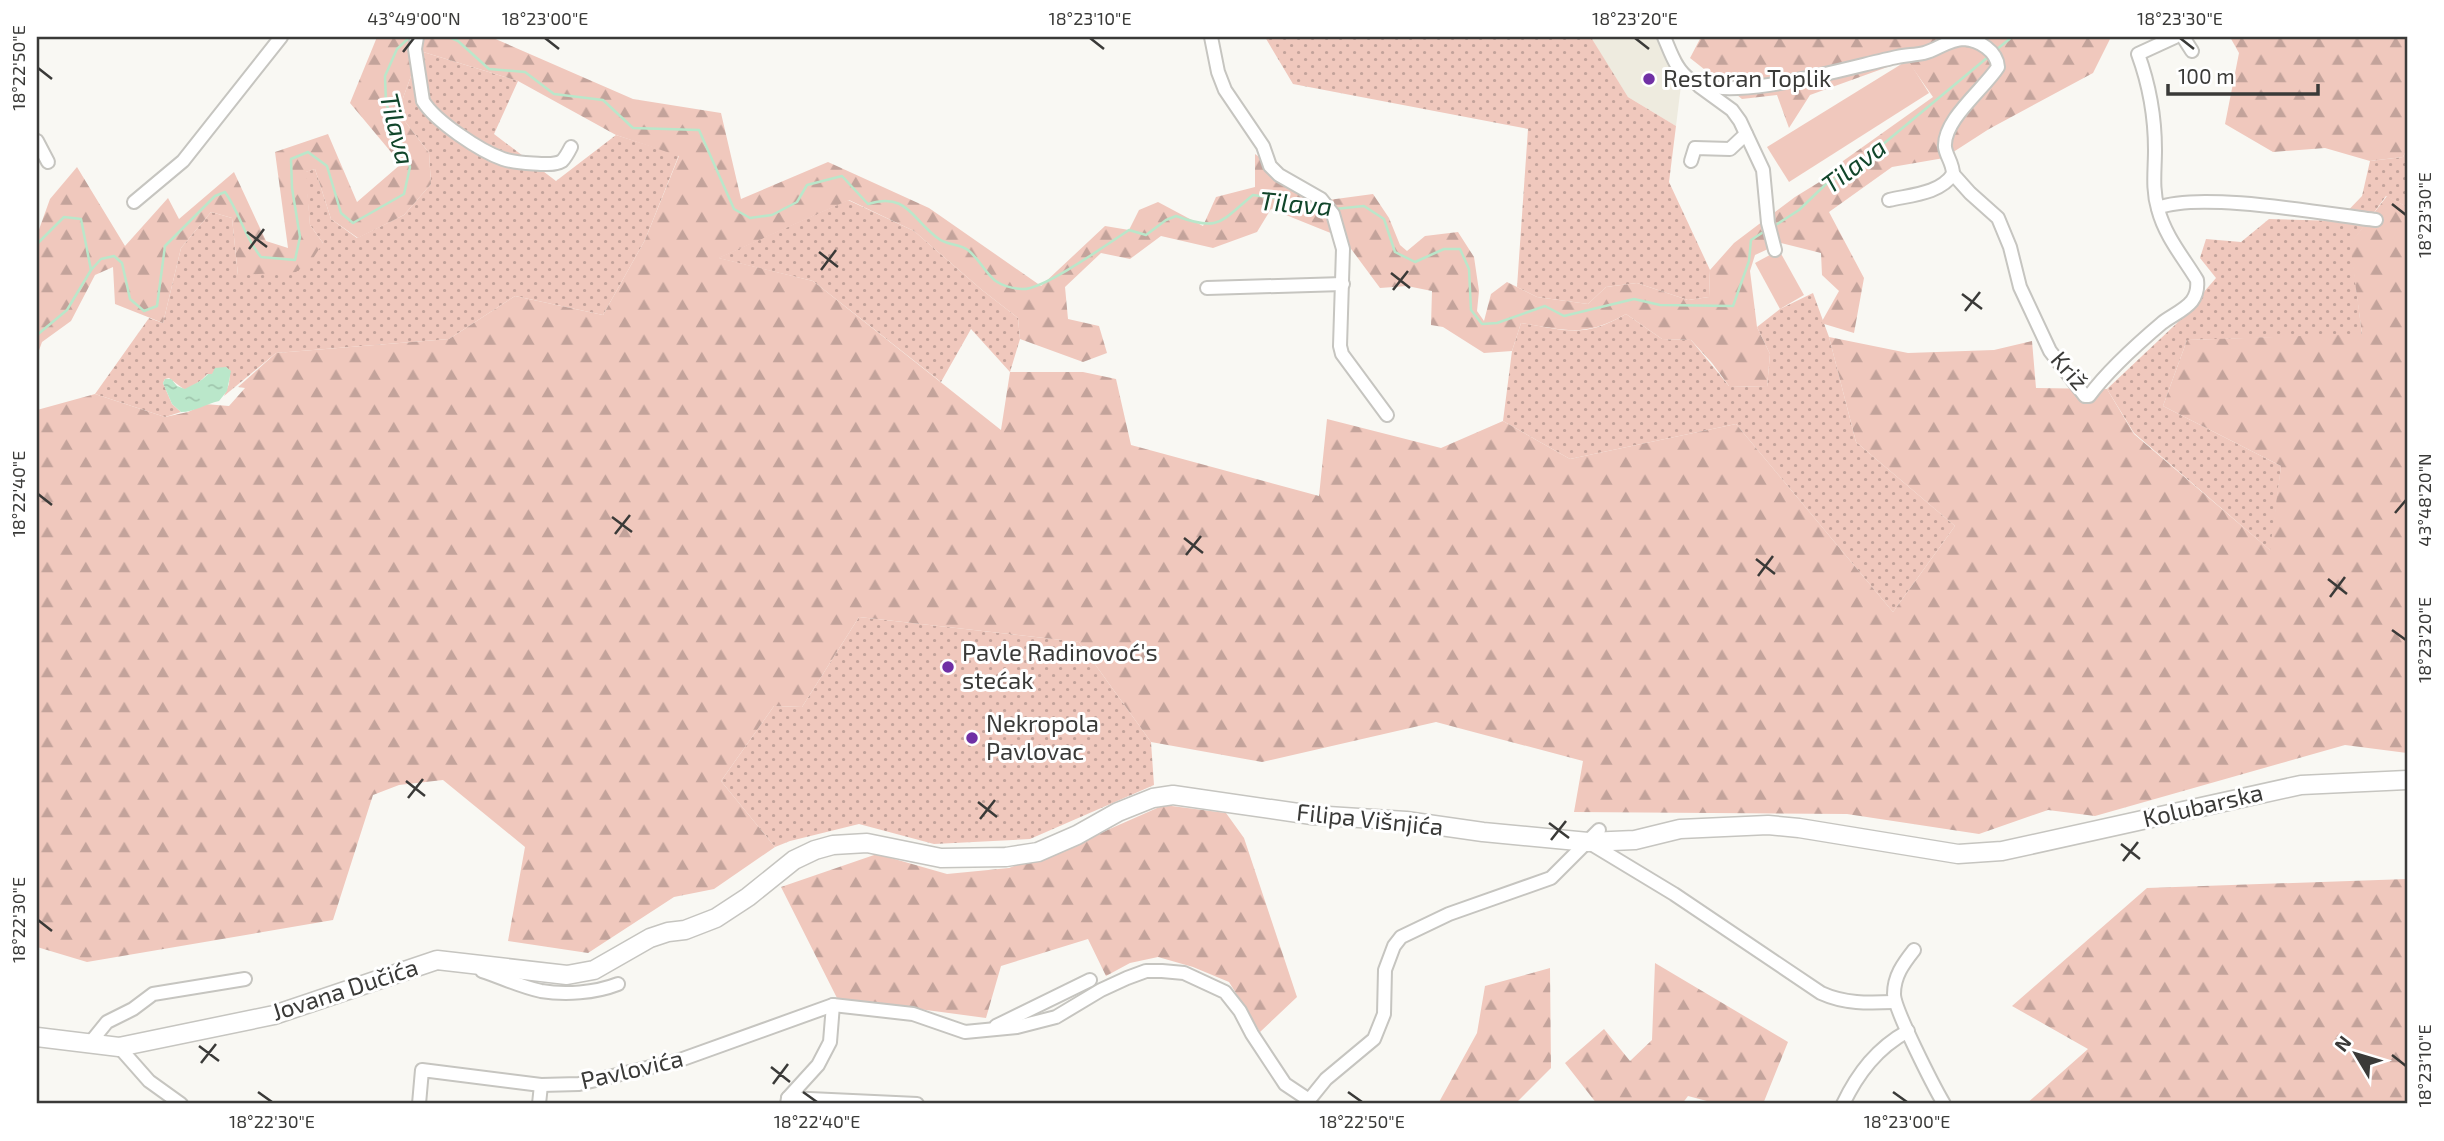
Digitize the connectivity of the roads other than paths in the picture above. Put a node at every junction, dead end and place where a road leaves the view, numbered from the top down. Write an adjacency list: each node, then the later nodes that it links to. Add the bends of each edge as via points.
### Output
1 (281, 37): 16 (street, via 183,161)
2 (1211, 37): 20 (street, via 1225,90 1263,146 1270,166 1331,210 1343,249)
3 (1664, 37): 8 (street, via 1679,70)
4 (2175, 37): 17 (street, Križ, via 2138,54 2153,118 2153,184)
5 (2183, 37): 7 (street)
6 (417, 38): 11 (street, via 423,101 445,123 484,150 519,163 559,163)
7 (2192, 51)
8 (1693, 81): 9 (street, via 1732,110); 14 (street, via 1717,88 1763,85 1926,53 1961,39 1972,41 1992,53 1998,67 1961,110 1946,139)
9 (1746, 134): 12 (street, via 1730,149 1695,148); 19 (street, via 1763,170)
10 (37, 141): 13 (street)
11 (571, 147)
12 (1691, 161)
13 (48, 162)
14 (1953, 174): 15 (street, via 1930,191); 17 (street, Križ, via 1998,218 2020,287 2050,351 2085,396 2195,296 2197,280 2166,232)
15 (1889, 200)
16 (134, 202)
17 (2158, 208): 18 (street, via 2225,203)
18 (2376, 220)
19 (1775, 250)
20 (1343, 284): 21 (street); 22 (street, via 1342,354)
21 (1207, 288)
22 (1387, 415)
23 (2407, 780): 25 (main road, Kolubarska, via 2301,785 2002,851 1958,854 1768,825 1680,829 1635,840)
24 (1153, 798): 25 (main road, Filipa Višnjića, via 1173,794 1312,815 1483,832); 27 (main road, Jovana Dučića, via 1038,852 1006,857 941,858 867,843 816,850 794,860 716,918 650,938 594,970 567,975)
25 (1593, 836): 31 (street, via 1821,993 1838,1001); 40 (street, via 1550,878 1401,937 1385,971 1384,1014 1374,1039 1326,1079)
26 (1914, 950): 31 (street, via 1896,979)
27 (459, 963): 30 (street, via 540,991 575,993); 37 (main road, Jovana Dučića, via 437,960 419,964 274,1015)
28 (245, 979): 36 (street, via 153,994 107,1022)
29 (1090, 980): 33 (street, Pavlovića)
30 (618, 985)
31 (1895, 1002): 34 (street)
32 (833, 1005): 33 (street, Pavlovića, via 912,1014 965,1032); 38 (street, Pavlovića, via 680,1060 589,1083); 39 (street, via 830,1042 818,1065)
33 (987, 1030): 40 (street, Pavlovića, via 1056,1017 1101,990 1146,971 1184,973 1225,992 1285,1084)
34 (1909, 1031): 45 (street, via 1864,1067); 46 (street)
35 (37, 1037): 36 (main road, Jovana Dučića)
36 (90, 1043): 37 (main road, Jovana Dučića)
37 (119, 1047): 41 (street, via 149,1081)
38 (541, 1085): 42 (street, Pavlovića, via 422,1070); 43 (street)
39 (787, 1101): 44 (street)
40 (1309, 1102)
41 (181, 1104)
42 (419, 1104)
43 (539, 1104)
44 (917, 1104)
45 (1843, 1104)
46 (1944, 1104)

